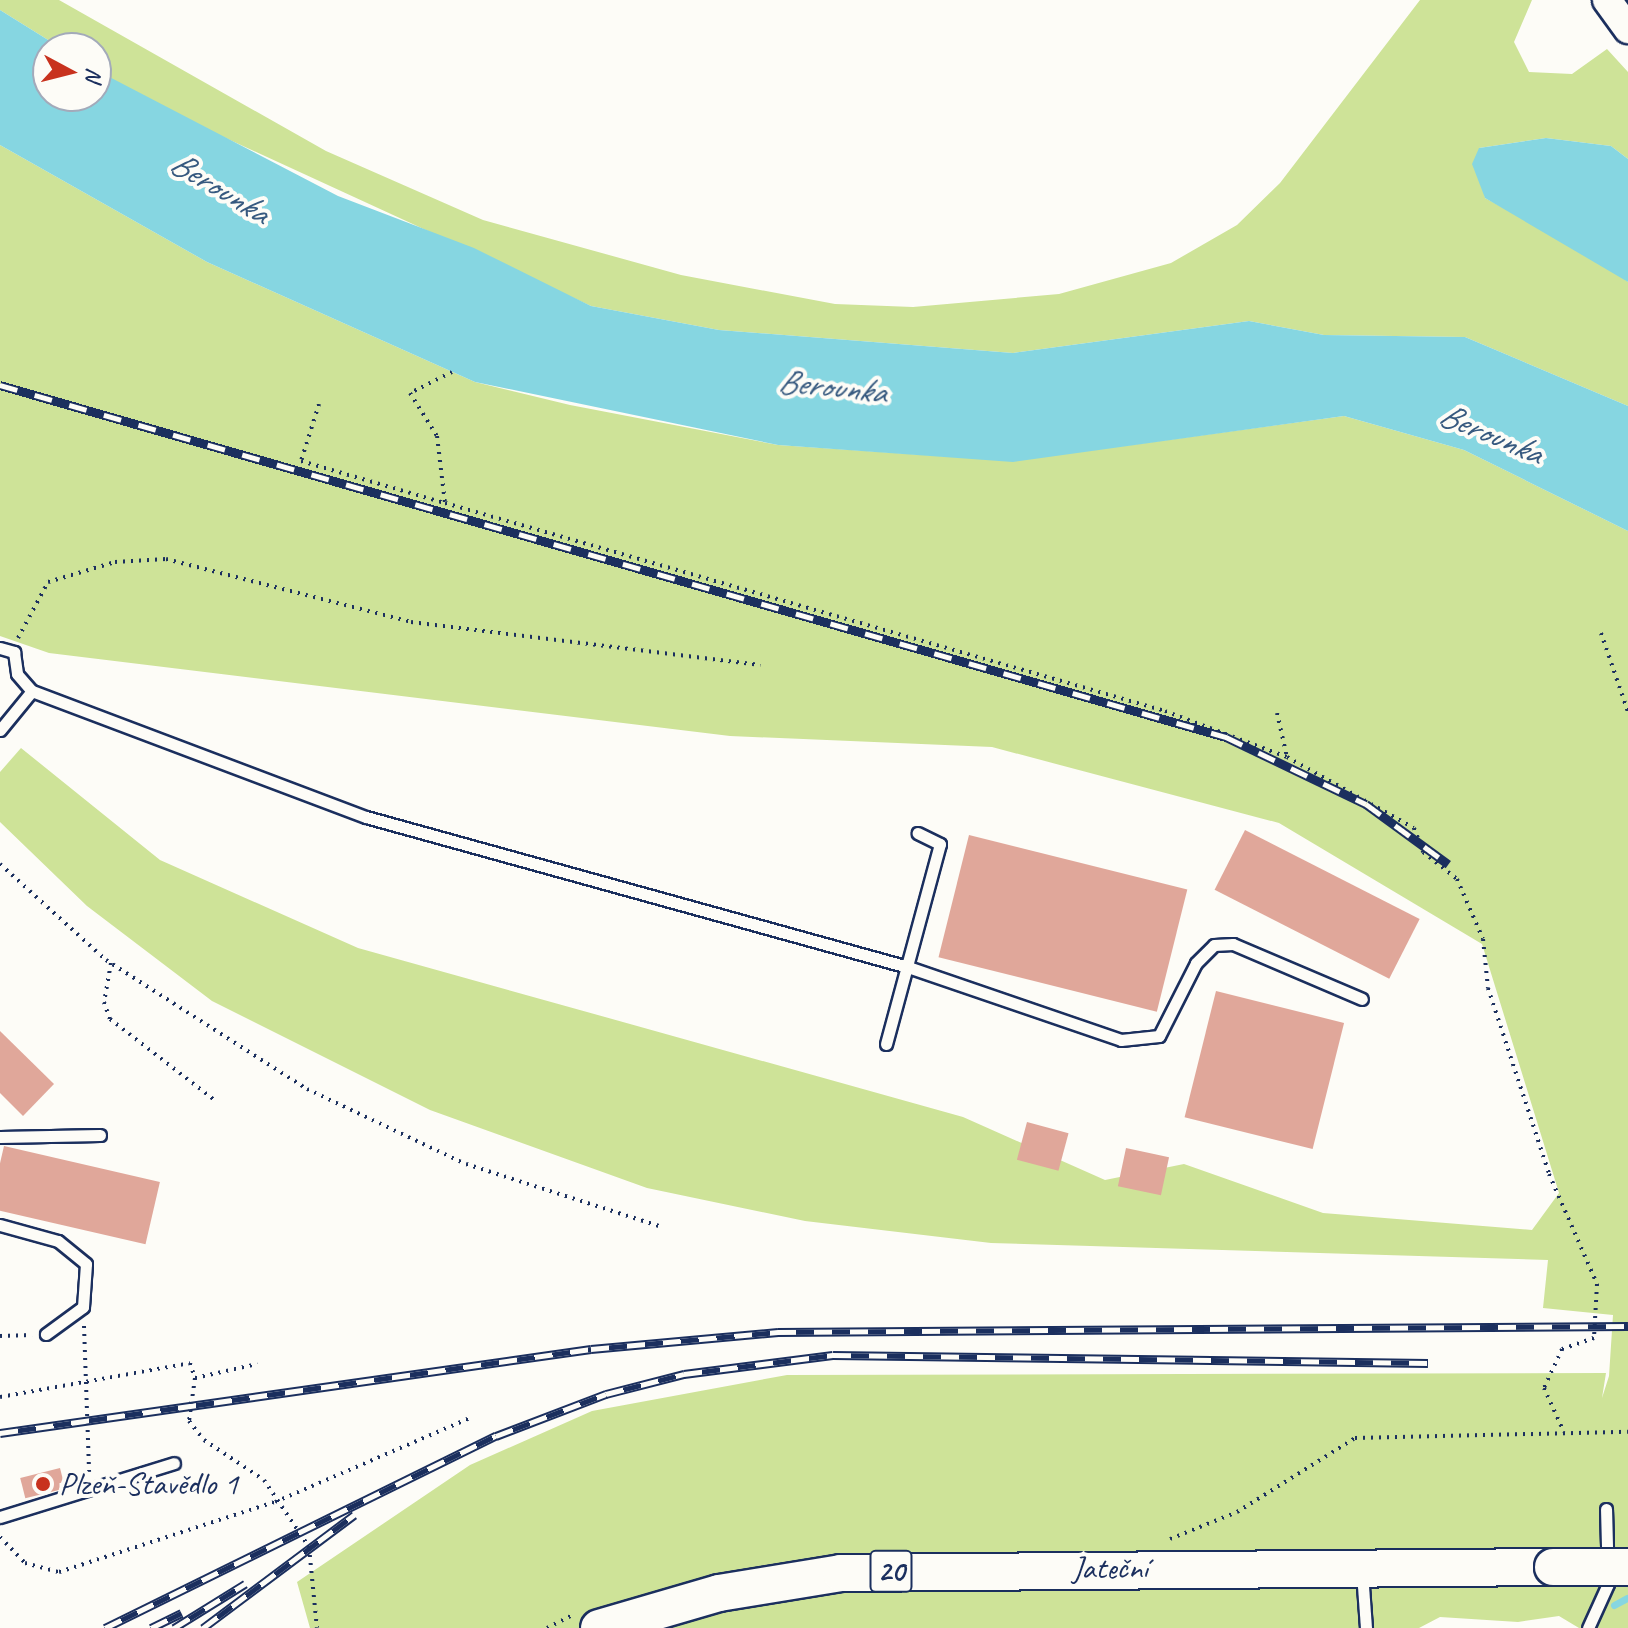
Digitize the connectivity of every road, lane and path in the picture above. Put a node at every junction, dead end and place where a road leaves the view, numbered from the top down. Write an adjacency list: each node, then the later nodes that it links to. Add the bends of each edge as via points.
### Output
1 (1607, 0): 2 (street)
2 (1628, 29)
3 (452, 372): 5 (path, via 410,393 437,436)
4 (319, 404): 5 (path, via 301,461)
5 (445, 503): 14 (path, via 1165,711)
6 (1601, 633): 11 (path)
7 (0, 648): 8 (lane)
8 (14, 652): 9 (path, via 21,624 48,582 115,562 166,559 411,622); 10 (lane, via 17,674)
9 (760, 665)
10 (32, 691): 13 (lane); 18 (lane, via 366,817)
11 (1628, 712)
12 (1277, 713): 14 (path)
13 (0, 730)
14 (1287, 757): 34 (path, via 1414,828 1423,852 1457,879 1483,939 1488,988 1549,1174 1597,1284 1594,1338 1562,1349 1544,1388)
15 (917, 833): 18 (lane, via 940,844)
16 (0, 864): 17 (path)
17 (111, 963): 21 (path, via 104,1002 110,1019); 25 (path, via 238,1050 385,1126 466,1164)
18 (908, 967): 19 (lane, via 1121,1040 1159,1036 1196,963 1214,945 1233,944); 20 (lane)
19 (1362, 999)
20 (886, 1044)
21 (217, 1102)
22 (100, 1135): 23 (lane)
23 (0, 1137)
24 (0, 1225): 26 (lane, via 74,1248 86,1264)
25 (662, 1227)
26 (83, 1307): 27 (lane); 31 (path)
27 (46, 1334): 28 (path)
28 (0, 1336)
29 (257, 1364): 30 (path)
30 (195, 1378): 31 (path, via 190,1363); 39 (path, via 189,1421 204,1440 264,1480)
31 (86, 1381): 32 (path); 38 (path, via 84,1456)
32 (0, 1397)
33 (472, 1417): 39 (path)
34 (1564, 1432): 35 (path); 36 (path)
35 (1628, 1432)
36 (1391, 1433)
37 (174, 1463): 38 (lane)
38 (95, 1490): 41 (lane)
39 (275, 1502): 42 (path, via 59,1572 25,1563); 45 (path, via 295,1519 311,1552)
40 (1606, 1509): 48 (lane, via 1608,1584)
41 (0, 1517)
42 (0, 1537)
43 (1363, 1567): 44 (main road, Jateční / 20, bridge); 46 (main road, Jateční / 20, via 841,1573 719,1593); 47 (lane)
44 (1628, 1567)
45 (317, 1628)
46 (599, 1628)
47 (1366, 1628)
48 (1588, 1628)

